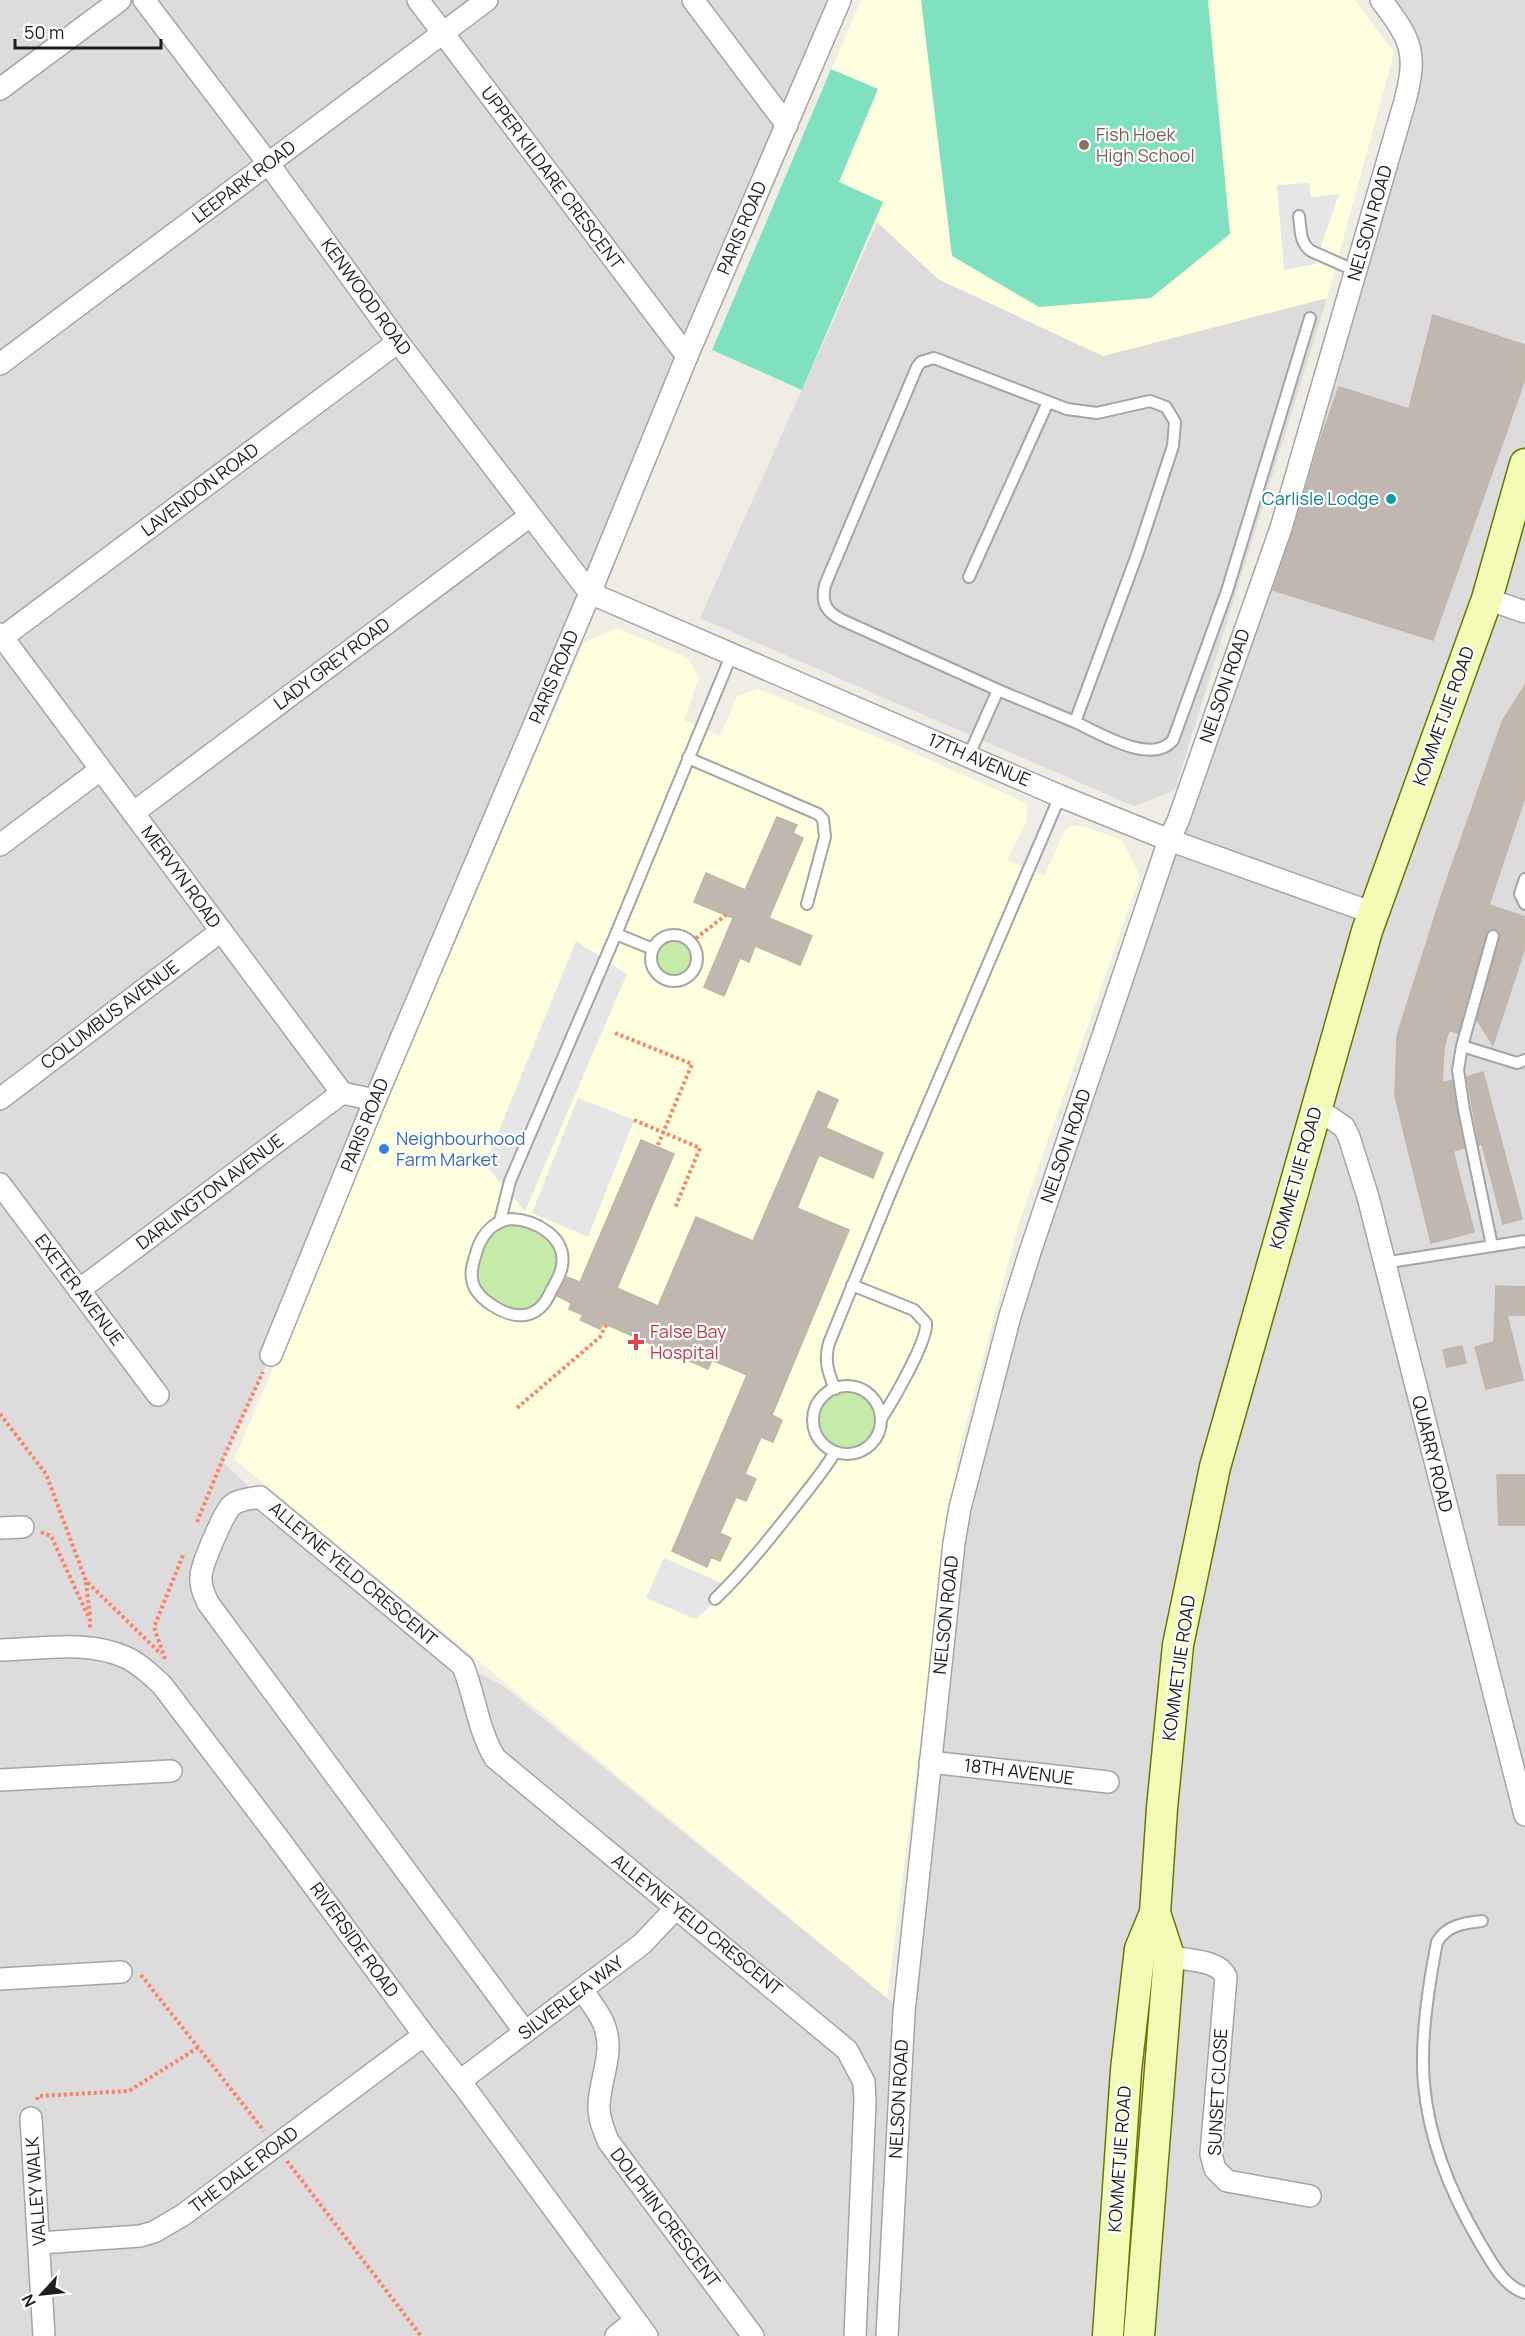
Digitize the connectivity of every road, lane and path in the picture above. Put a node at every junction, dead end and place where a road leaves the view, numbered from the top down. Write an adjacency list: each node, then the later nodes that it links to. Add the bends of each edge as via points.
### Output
1 (120, 0): 9 (street)
2 (144, 0): 11 (street, KENWOOD ROAD)
3 (418, 0): 8 (street, UPPER KILDARE CRESCENT)
4 (488, 0): 8 (street, LEEPARK ROAD)
5 (693, 0): 10 (street)
6 (840, 0): 10 (street, PARIS ROAD)
7 (1381, 0): 13 (street, NELSON ROAD, via 1405,32 1413,62)
8 (443, 34): 11 (street, LEEPARK ROAD); 16 (street, UPPER KILDARE CRESCENT)
9 (0, 89)
10 (787, 125): 16 (street, PARIS ROAD)
11 (268, 164): 15 (street, KENWOOD ROAD); 17 (street, LEEPARK ROAD)
12 (1299, 216): 13 (lane, via 1305,246)
13 (1356, 271): 34 (street, NELSON ROAD, via 1281,528)
14 (1310, 318): 28 (lane, via 1227,591 1173,740 1164,748 1146,750)
15 (398, 342): 20 (street, KENWOOD ROAD); 25 (street, LAVENDON ROAD)
16 (687, 356): 22 (street, PARIS ROAD)
17 (0, 364)
18 (1048, 402): 21 (lane); 27 (lane, via 942,360 921,362 823,591 830,614); 28 (lane, via 1097,413 1143,401 1157,402 1171,412 1176,427 1138,552)
19 (1525, 464): 23 (main road, KOMMETJIE ROAD)
20 (530, 516): 22 (street, KENWOOD ROAD); 33 (street, LADY GREY ROAD)
21 (969, 577)
22 (590, 593): 26 (street, 17TH AVENUE); 51 (street, PARIS ROAD)
23 (1486, 599): 24 (street); 39 (main road, KOMMETJIE ROAD)
24 (1525, 612)
25 (2, 635): 31 (street, MERVYN ROAD)
26 (731, 656): 29 (street, 17TH AVENUE); 30 (lane)
27 (998, 690): 28 (lane); 29 (lane)
28 (1075, 722)
29 (969, 755): 32 (street, 17TH AVENUE)
30 (688, 758): 37 (lane, via 823,819 825,837); 42 (lane)
31 (100, 770): 33 (street, MERVYN ROAD); 35 (street)
32 (1060, 796): 34 (street, 17TH AVENUE); 62 (lane)
33 (133, 813): 41 (street, MERVYN ROAD)
34 (1169, 840): 39 (street, 17TH AVENUE); 81 (street, NELSON ROAD, via 1030,1252 960,1508)
35 (0, 845)
36 (1525, 879): 38 (lane, via 1520,894)
37 (807, 904)
38 (1525, 904)
39 (1373, 913): 52 (main road, KOMMETJIE ROAD)
40 (726, 915): 44 (path)
41 (221, 932): 49 (street, MERVYN ROAD); 50 (street, COLUMBUS AVENUE)
42 (616, 934): 45 (lane); 58 (lane, via 510,1181)
43 (1493, 936): 47 (lane)
44 (691, 942): 45 (lane, via 670,935); 45 (lane, via 697,963 682,980 660,976 652,964)
45 (653, 949)
46 (615, 1033): 54 (path, via 692,1064)
47 (1462, 1046): 48 (lane, via 1517,1063); 60 (lane, via 1459,1083)
48 (1525, 1060)
49 (342, 1093): 51 (street); 63 (street, DARLINGTON AVENUE)
50 (0, 1099)
51 (375, 1100): 65 (street, PARIS ROAD)
52 (1316, 1108): 61 (street, QUARRY ROAD, via 1344,1127 1349,1137); 87 (main road, KOMMETJIE ROAD, via 1215,1467 1178,1645)
53 (634, 1120): 54 (path)
54 (663, 1132): 55 (path); 57 (path, via 700,1148)
55 (657, 1147)
56 (0, 1184): 63 (street, EXETER AVENUE)
57 (675, 1208)
58 (500, 1221): 58 (lane, via 521,1219 547,1230 562,1252 562,1267 547,1300 538,1310 525,1315 513,1314 483,1299 471,1278 481,1242)
59 (1525, 1240): 60 (lane)
60 (1492, 1246): 61 (lane)
61 (1383, 1263): 85 (street, QUARRY ROAD)
62 (852, 1285): 66 (lane, via 826,1352); 70 (lane, via 915,1311 926,1323 925,1334 902,1384)
63 (79, 1290): 67 (street, EXETER AVENUE)
64 (606, 1324): 68 (path, via 600,1337)
65 (271, 1355): 72 (path)
66 (835, 1389): 70 (lane, via 846,1387 866,1392); 71 (lane, via 819,1401 813,1420 819,1440)
67 (158, 1395)
68 (517, 1408)
69 (0, 1414): 75 (path, via 46,1474)
70 (881, 1419): 71 (lane, via 874,1440 866,1448 856,1453)
71 (835, 1452): 76 (lane, via 788,1516)
72 (222, 1461)
73 (23, 1527): 74 (street); 77 (path, via 51,1536)
74 (0, 1528)
75 (86, 1581): 77 (path); 80 (path)
76 (715, 1599)
77 (90, 1620): 78 (path)
78 (89, 1648): 79 (street, RIVERSIDE ROAD); 94 (street, RIVERSIDE ROAD, via 127,1657 162,1685)
79 (0, 1650)
80 (165, 1659)
81 (930, 1762): 84 (street, 18TH AVENUE); 106 (street, NELSON ROAD, via 904,2012)
82 (171, 1771): 83 (street)
83 (0, 1780)
84 (1108, 1782)
85 (1524, 1809)
86 (676, 1908): 92 (street, SILVERLEA WAY, via 642,1944); 93 (street, ALLEYNE YELD CRESCENT, via 495,1758 487,1745 463,1666 260,1497 231,1506 201,1575 208,1603); 105 (street, ALLEYNE YELD CRESCENT, via 847,2050 864,2082)
87 (1155, 1913): 89 (main road, KOMMETJIE ROAD); 107 (main road, KOMMETJIE ROAD, via 1140,1949 1126,2070)
88 (1482, 1921): 100 (lane, via 1449,1929 1437,1942 1423,2049 1423,2082 1436,2147 1467,2220 1502,2276)
89 (1169, 1956): 98 (street, SUNSET CLOSE, via 1216,1966 1226,1977 1211,2154 1215,2169 1227,2181); 108 (main road, KOMMETJIE ROAD)
90 (121, 1972): 91 (street)
91 (0, 1979)
92 (583, 1990): 93 (street, SILVERLEA WAY); 104 (street, DOLPHIN CRESCENT, via 603,2022 606,2035 607,2068 599,2105 608,2141)
93 (525, 2032): 96 (street, SILVERLEA WAY)
94 (424, 2035): 96 (street, RIVERSIDE ROAD); 99 (street, THE DALE ROAD, via 183,2215 154,2232)
95 (199, 2047): 97 (path, via 129,2091 38,2096)
96 (460, 2081): 101 (street, RIVERSIDE ROAD)
97 (31, 2118): 99 (street, VALLEY WALK)
98 (1310, 2196)
99 (40, 2243): 102 (street, VALLEY WALK)
100 (1525, 2293)
101 (641, 2329): 103 (street)
102 (44, 2336)
103 (616, 2336)
104 (753, 2336)
105 (855, 2336)
106 (887, 2336)
107 (1108, 2336)
108 (1139, 2336)

